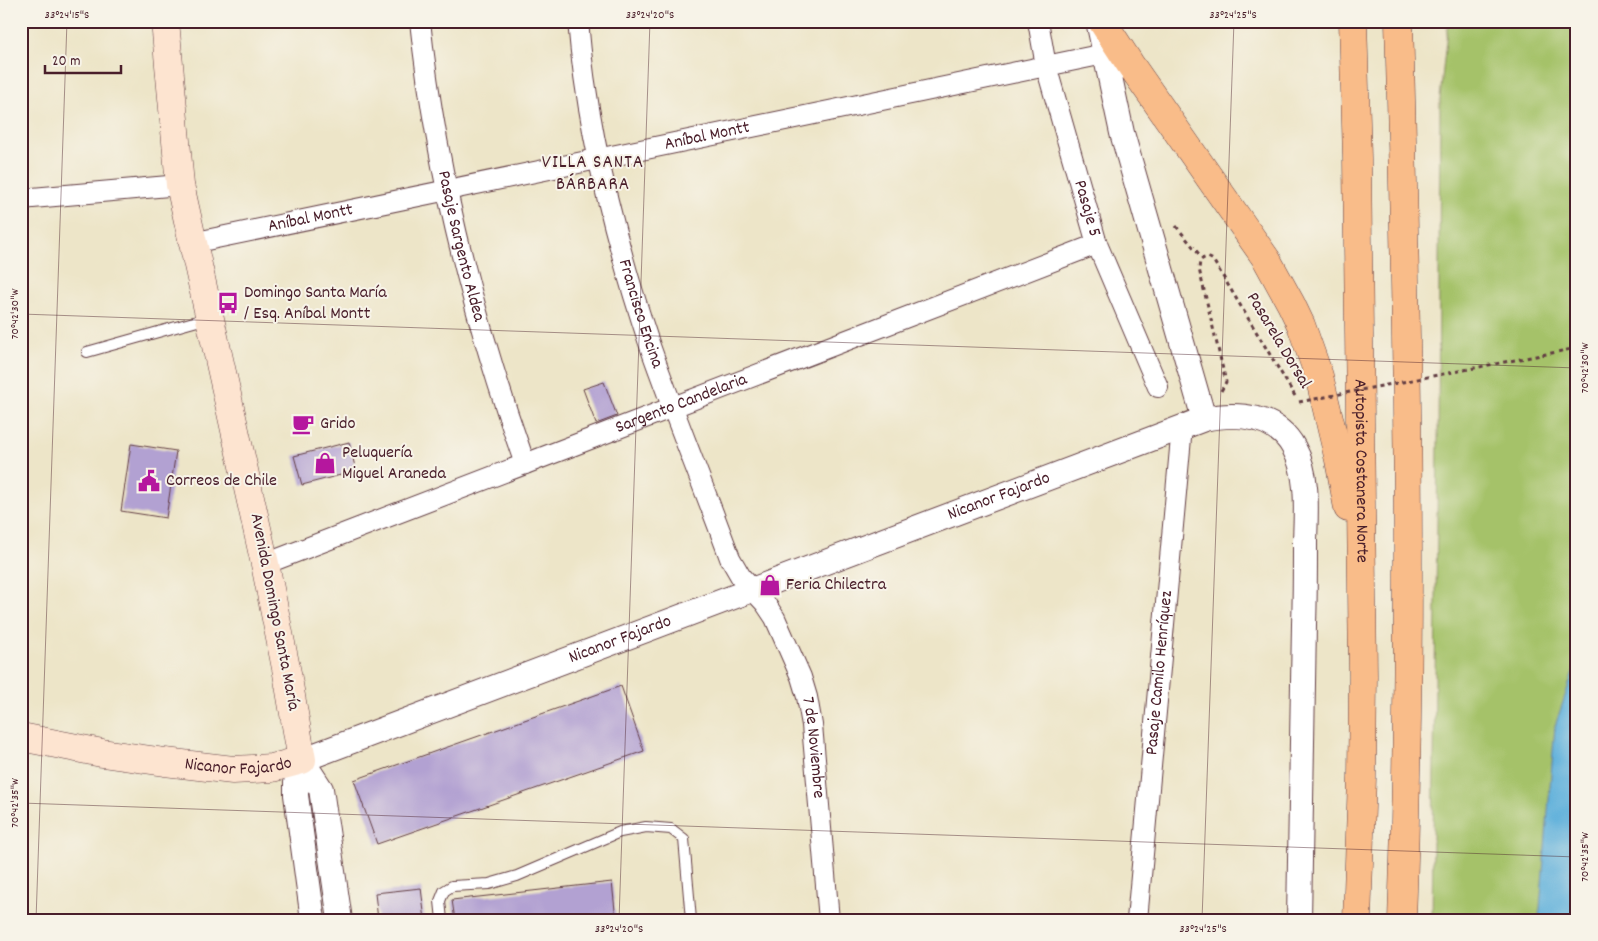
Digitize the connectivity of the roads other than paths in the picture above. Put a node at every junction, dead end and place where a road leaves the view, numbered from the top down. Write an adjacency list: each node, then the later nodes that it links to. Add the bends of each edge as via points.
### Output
1 (165, 21): 14 (main road, Avenida Domingo Santa María)
2 (420, 21): 15 (street, Pasaje Sargento Aldea)
3 (578, 21): 12 (street, Francisco Encina)
4 (1038, 21): 11 (street, Pasaje 5)
5 (1098, 21): 10 (street)
6 (1102, 21): 28 (highway, via 1267,260 1302,325 1319,376 1339,460)
7 (1353, 21): 28 (highway, Autopista Costanera Norte)
8 (1399, 21): 13 (highway)
9 (1417, 21): 13 (highway)
10 (1104, 54): 11 (street, Aníbal Montt); 23 (street, via 1122,133)
11 (1046, 66): 12 (street, Aníbal Montt); 18 (street, Pasaje 5)
12 (599, 159): 15 (street, Aníbal Montt); 22 (street, Francisco Encina, via 632,287)
13 (1403, 160): 41 (highway, via 1409,632)
14 (180, 185): 16 (street); 17 (main road, Avenida Domingo Santa María)
15 (446, 190): 17 (street, Aníbal Montt); 25 (street, Pasaje Sargento Aldea, via 482,333)
16 (21, 199)
17 (192, 243): 19 (main road, Avenida Domingo Santa María)
18 (1097, 244): 21 (street, Pasaje 5); 22 (street, Sargento Candelaria)
19 (209, 318): 20 (lane); 26 (main road, Avenida Domingo Santa María)
20 (87, 352)
21 (1158, 387)
22 (673, 407): 25 (street, Sargento Candelaria); 27 (street, Francisco Encina, via 730,558)
23 (1204, 419): 24 (street, Nicanor Fajardo); 39 (street, Nicanor Fajardo, via 1238,416 1273,425 1290,440 1302,466 1306,519)
24 (1182, 427): 27 (street, Nicanor Fajardo); 38 (street, Pasaje Camilo Henríquez)
25 (525, 464): 26 (street, Sargento Candelaria)
26 (265, 564): 30 (main road, Avenida Domingo Santa María)
27 (752, 589): 30 (street, Nicanor Fajardo); 37 (street, 7 de Noviembre, via 775,618 807,697)
28 (1362, 606): 40 (highway, Autopista Costanera Norte, via 1362,778)
29 (21, 737): 30 (main road, Nicanor Fajardo, via 102,754 233,770 278,767)
30 (302, 760): 31 (street, Avenida Domingo Santa María, via 321,789); 32 (street, Avenida Domingo Santa María, via 296,796)
31 (336, 892): 32 (street); 34 (street, Avenida Domingo Santa María)
32 (310, 896): 33 (street, Avenida Domingo Santa María)
33 (313, 920)
34 (340, 920)
35 (442, 920): 36 (lane, via 440,901 444,891 452,886 489,884 516,876 620,832 646,827 671,829 684,839)
36 (691, 920)
37 (829, 920)
38 (1137, 920)
39 (1299, 920)
40 (1357, 920)
41 (1402, 920)

